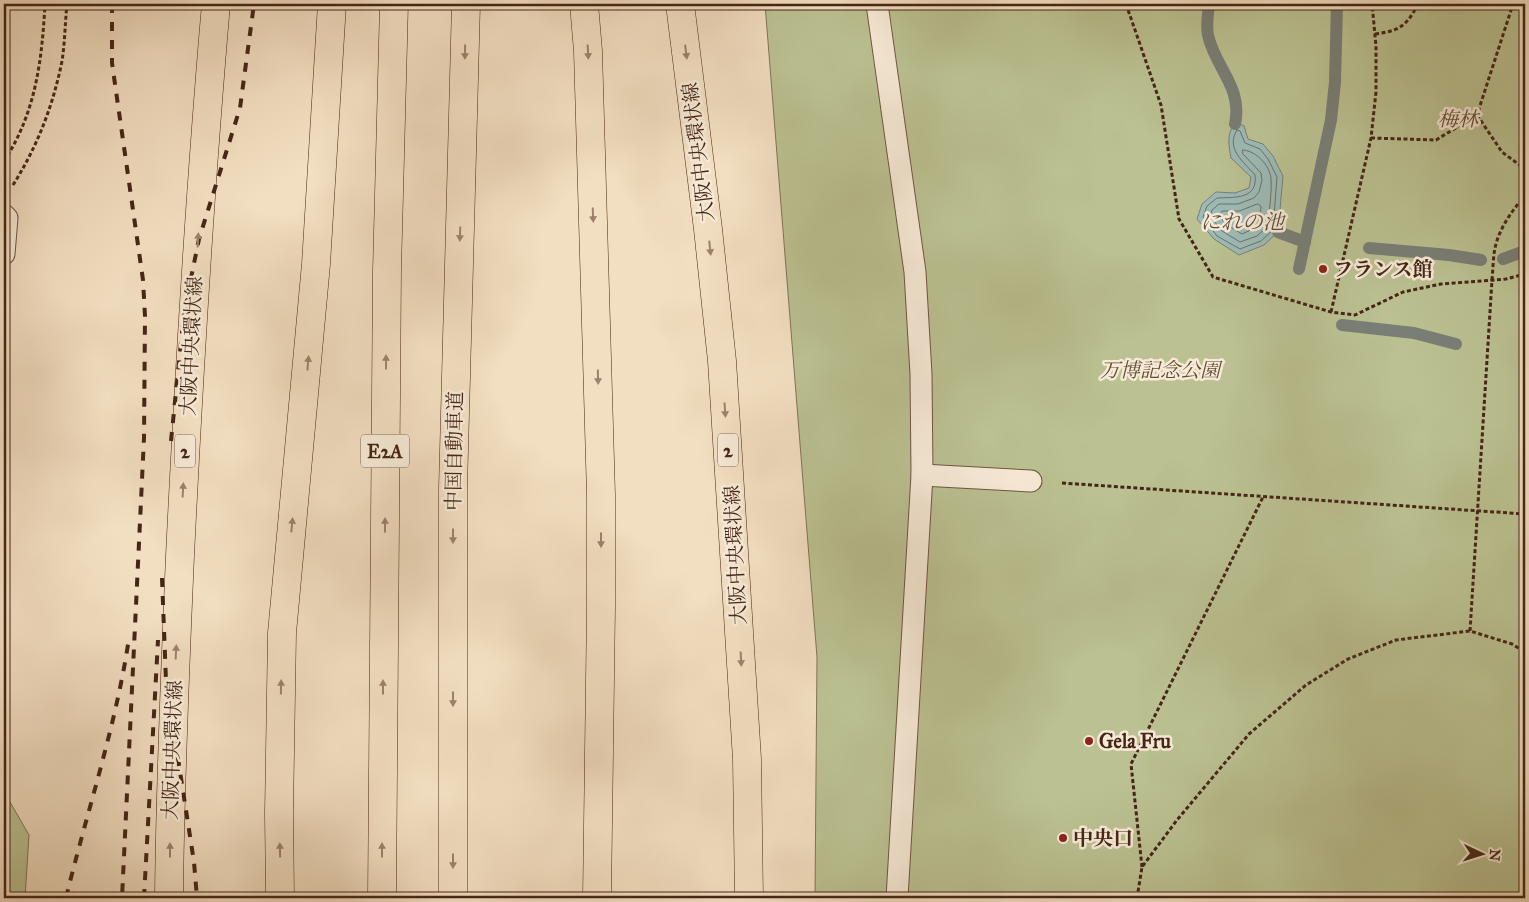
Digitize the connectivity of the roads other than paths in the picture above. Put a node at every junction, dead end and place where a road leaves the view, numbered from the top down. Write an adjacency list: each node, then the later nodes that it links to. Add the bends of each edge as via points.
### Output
1 (216, 4): 12 (main road, 大阪中央環状線 / 2, one-way to 1, via 170,789 186,439)
2 (332, 4): 13 (main road, one-way to 2, via 282,632 316,264)
3 (394, 4): 14 (main road, E2A, one-way to 3, via 387,271)
4 (466, 4): 15 (main road, 中国自動車道, one-way to 15, via 453,488)
5 (584, 4): 16 (main road, one-way to 16, via 588,51 602,607)
6 (680, 4): 17 (main road, 大阪中央環状線 / 2, one-way to 17, via 722,371 747,759)
7 (877, 4): 10 (lane, via 915,272)
8 (4, 215): 9 (lane, via 7,218)
9 (4, 254)
10 (922, 475): 11 (lane); 18 (lane)
11 (1031, 481)
12 (169, 898)
13 (280, 898)
14 (382, 898)
15 (453, 898)
16 (597, 898)
17 (749, 898)
18 (897, 898)

